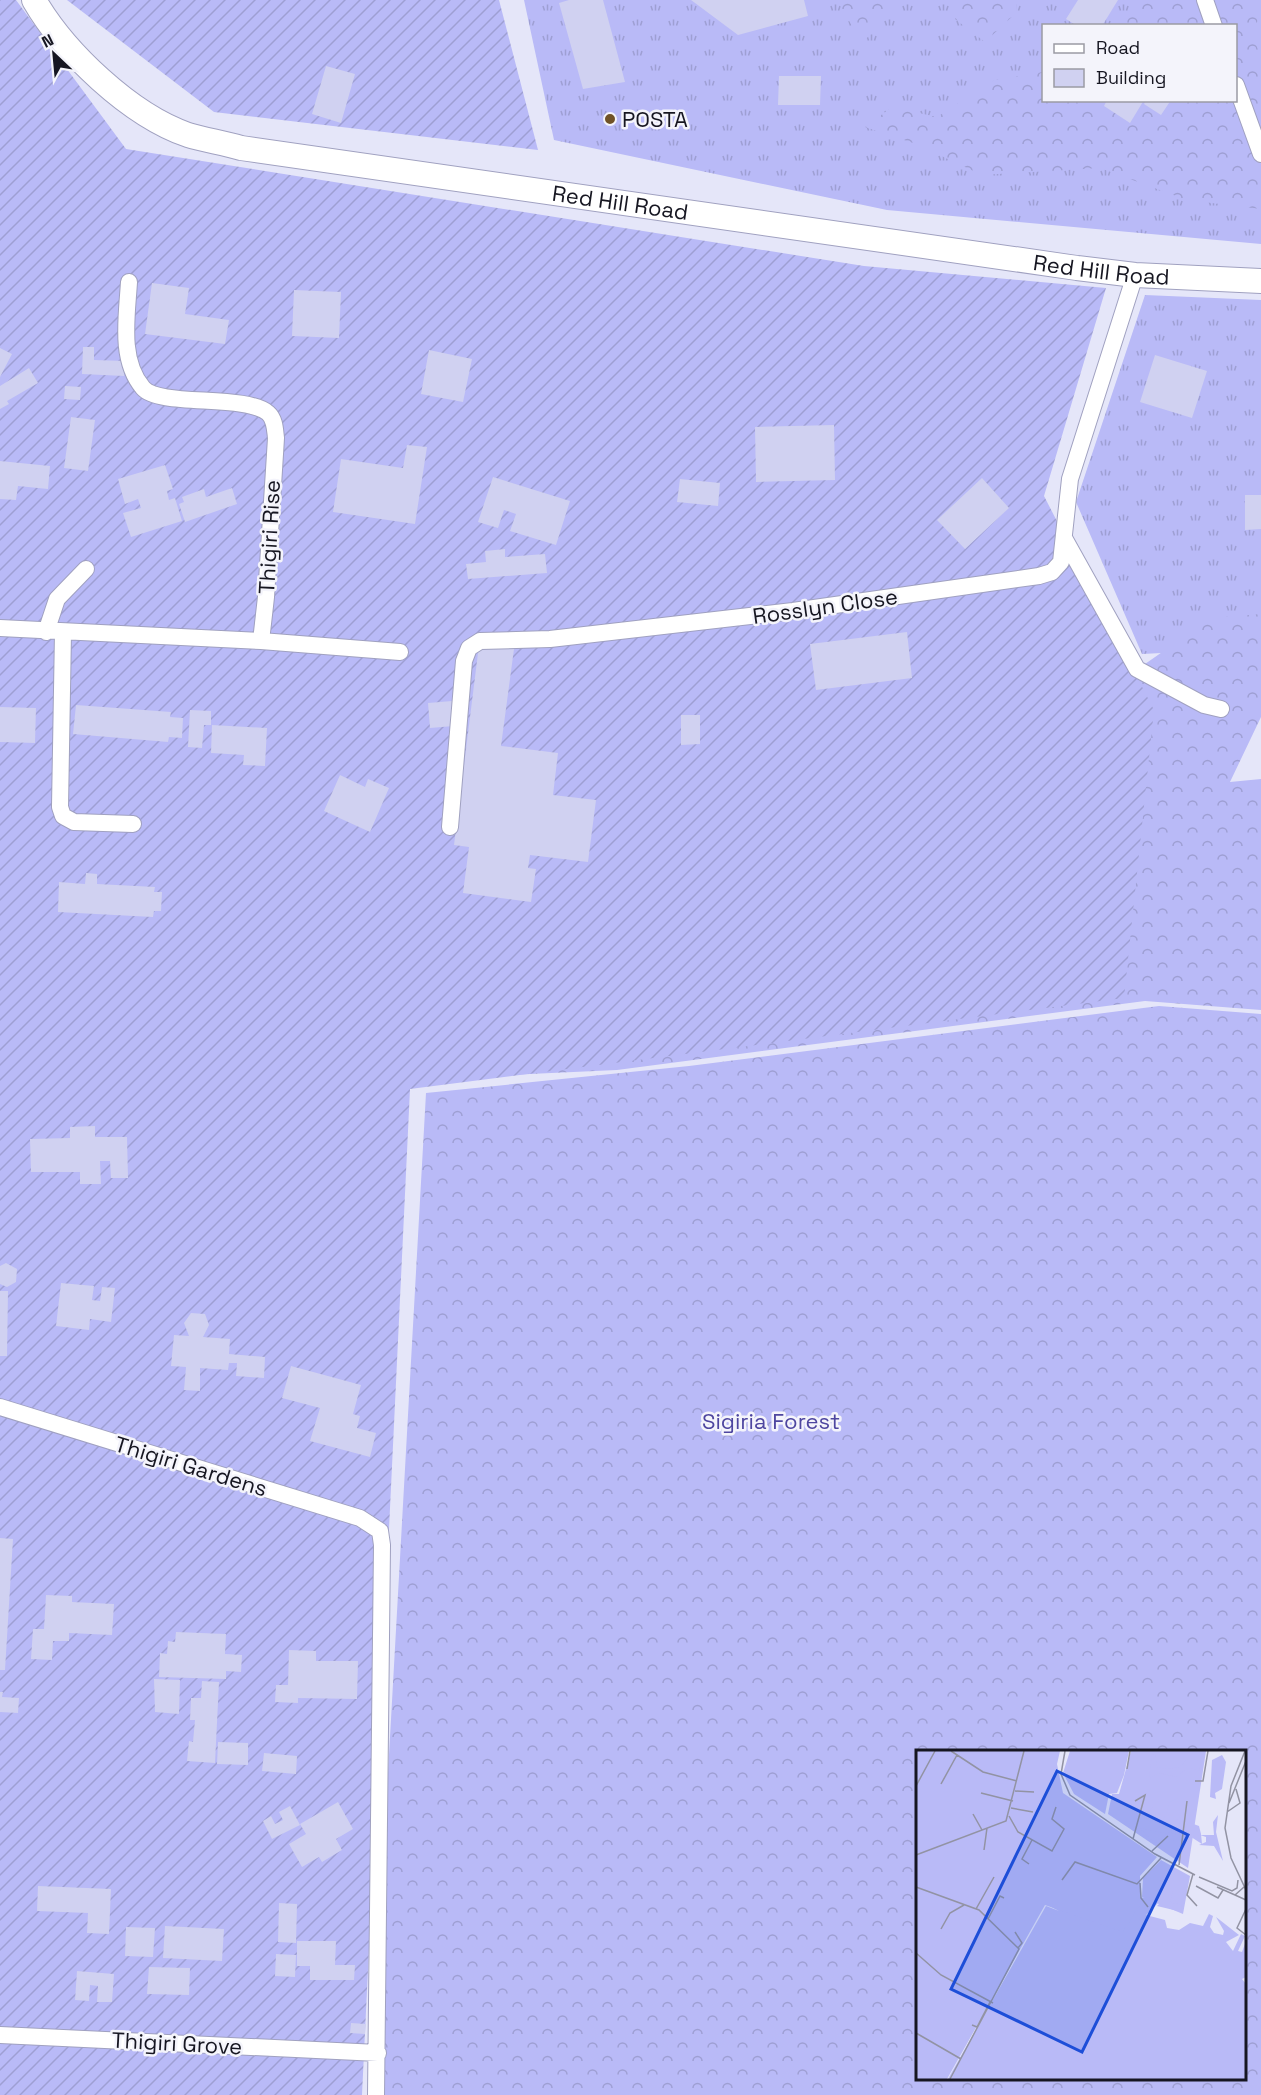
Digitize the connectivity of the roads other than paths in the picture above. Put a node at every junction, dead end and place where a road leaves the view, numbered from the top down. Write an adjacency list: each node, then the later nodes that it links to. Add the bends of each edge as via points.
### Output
1 (34, 0): 6 (main road, Red Hill Road, via 76,55 143,113 187,134 242,148)
2 (1205, 0): 3 (street)
3 (1213, 24)
4 (1237, 89): 5 (street)
5 (1261, 154)
6 (1135, 274): 7 (main road, Red Hill Road); 9 (street, Rosslyn Close, via 1070,479)
7 (1261, 281)
8 (129, 282): 13 (street, Thigiri Rise, via 125,339 143,388 153,396 255,408 267,412 272,420 276,438)
9 (1064, 538): 15 (street, via 1137,669 1204,705); 17 (street, Rosslyn Close, via 1061,562 1052,572 1039,576 793,611 550,639 480,641 469,648 464,661)
10 (87, 569): 12 (street, via 57,599)
11 (0, 628): 12 (street)
12 (54, 632): 13 (street); 16 (street, via 63,816 74,822)
13 (261, 641): 14 (street)
14 (400, 652)
15 (1221, 709)
16 (133, 824)
17 (450, 827)
18 (0, 1407): 20 (street, Thigiri Gardens, via 360,1518 380,1531)
19 (0, 2035): 20 (street, Thigiri Grove)
20 (378, 2053): 21 (street)
21 (376, 2095)

